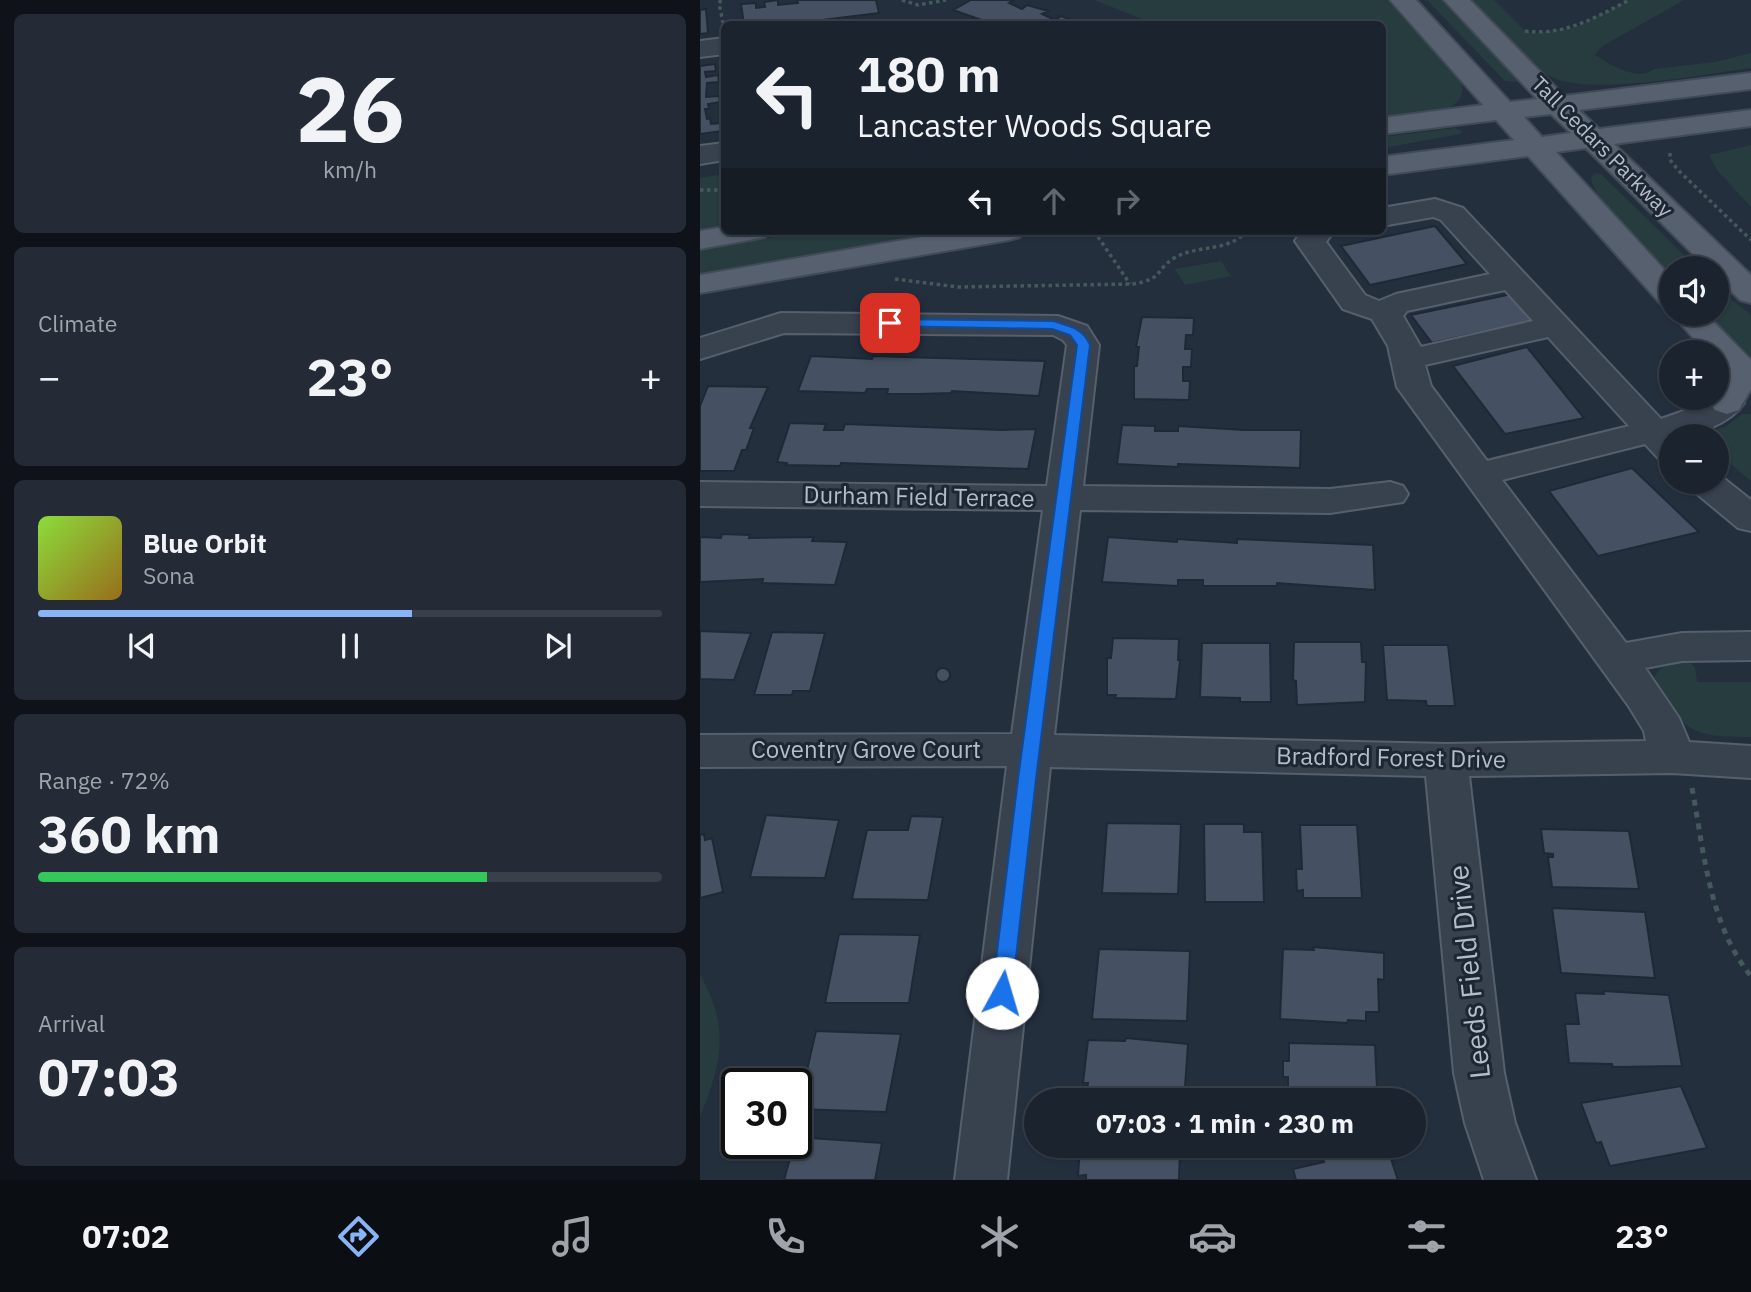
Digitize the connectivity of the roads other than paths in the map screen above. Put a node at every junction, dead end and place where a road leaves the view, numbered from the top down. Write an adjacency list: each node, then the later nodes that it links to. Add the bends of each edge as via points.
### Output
1 (1402, 0): 7 (main road, Tall Cedars Parkway)
2 (1455, 0): 6 (main road, Tall Cedars Parkway)
3 (721, 46): 4 (street)
4 (700, 49)
5 (1751, 81): 6 (main road)
6 (1557, 104): 7 (main road); 10 (main road, Tall Cedars Parkway)
7 (1505, 111): 9 (main road); 11 (main road, Tall Cedars Parkway)
8 (1751, 118): 10 (main road)
9 (1386, 126)
10 (1593, 138): 11 (main road); 23 (main road, Tall Cedars Parkway)
11 (1534, 146): 14 (main road); 21 (main road, Tall Cedars Parkway)
12 (721, 152): 13 (street)
13 (700, 155)
14 (1386, 165)
15 (1386, 216): 20 (street, via 1445,210)
16 (730, 235): 19 (main road)
17 (986, 235): 22 (main road)
18 (1315, 235): 24 (street, via 1310,241 1348,296 1366,308)
19 (700, 240)
20 (1512, 279): 24 (street, via 1416,298); 25 (street)
21 (1659, 283)
22 (700, 284)
23 (1751, 293)
24 (1387, 312): 28 (street)
25 (1554, 326): 28 (street); 33 (street)
26 (1700, 326): 29 (main road)
27 (700, 349): 39 (street, via 781,323 1053,325 1074,332 1082,339 1084,350)
28 (1406, 360): 35 (street, via 1415,387)
29 (1742, 370): 30 (main road)
30 (1729, 399)
31 (1716, 410): 32 (street)
32 (1691, 424)
33 (1659, 439)
34 (1659, 441): 35 (street)
35 (1480, 474): 42 (street)
36 (700, 494): 39 (street, Durham Field Terrace)
37 (1390, 494): 39 (street, Durham Field Terrace, via 1330,501)
38 (1720, 494): 40 (street)
39 (1062, 499): 44 (street)
40 (1751, 519)
41 (1751, 646): 42 (street, via 1682,647)
42 (1616, 659): 47 (street, via 1664,729)
43 (700, 751): 44 (street, Coventry Grove Court)
44 (1031, 751): 45 (street, Bradford Forest Drive); 48 (street)
45 (1446, 760): 47 (street, Bradford Forest Drive); 49 (street, Leeds Field Drive, via 1479,1073)
46 (1751, 762): 47 (street, Bradford Forest Drive)
47 (1682, 771)
48 (981, 1180)
49 (1510, 1180)

